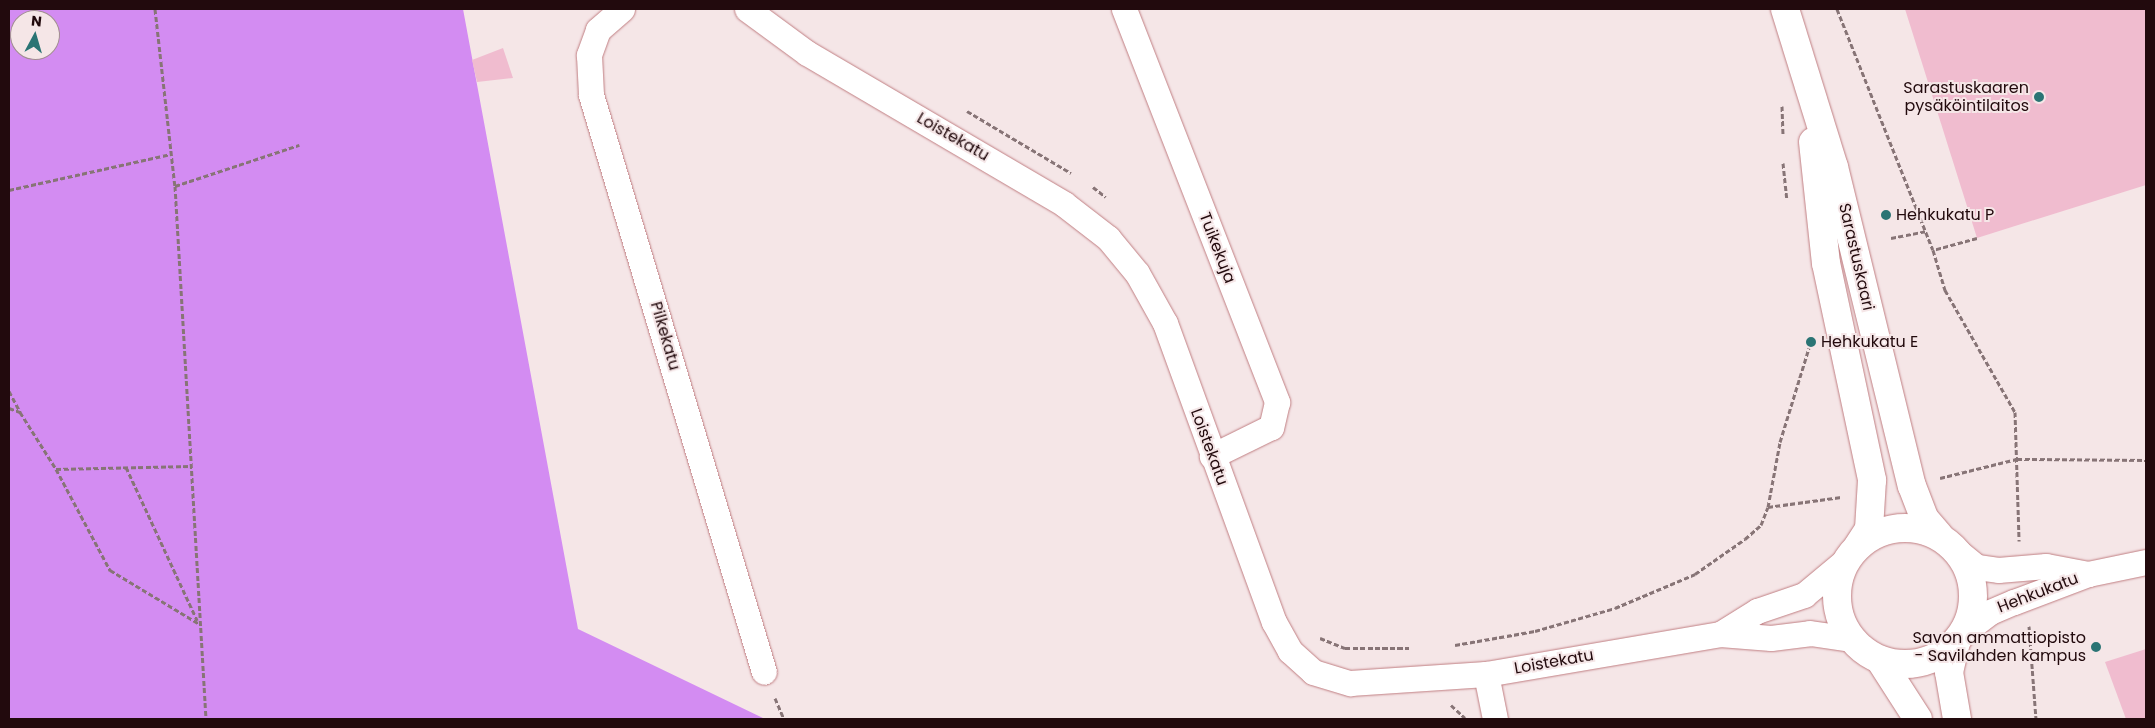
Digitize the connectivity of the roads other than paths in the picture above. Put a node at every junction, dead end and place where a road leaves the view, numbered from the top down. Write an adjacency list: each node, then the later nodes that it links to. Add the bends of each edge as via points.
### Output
1 (622, 9): 15 (street, Pilkekatu, via 598,30 589,55 591,95)
2 (747, 9): 6 (street, Loistekatu, via 808,53 1064,204 1108,238 1137,273 1165,323)
3 (1124, 9): 6 (street, Tuikekuja, via 1277,402 1272,427)
4 (1785, 9): 5 (street, Sarastuskaari)
5 (1808, 92): 7 (street, Sarastuskaari, via 1834,166 1912,486 1924,518); 8 (street, Sarastuskaari, via 1826,263 1872,480 1869,529)
6 (1212, 456): 16 (street, Loistekatu, via 1274,622 1290,651 1312,672 1350,683)
7 (1948, 543): 8 (street, via 1896,527); 10 (street, Hehkukatu, via 1977,567 1998,570 2046,566); 12 (street, via 1970,571 1974,594)
8 (1852, 553): 11 (street, Loistekatu, via 1804,595 1757,611); 13 (street, via 1836,602)
9 (2146, 562): 10 (street, Hehkukatu)
10 (2088, 574): 12 (street, Hehkukatu, via 1990,612)
11 (1720, 634): 13 (street, Loistekatu, via 1771,638 1810,633); 16 (street, Loistekatu)
12 (1960, 637): 14 (street, via 1921,663); 19 (street, via 1949,672)
13 (1851, 639): 14 (street)
14 (1880, 660): 18 (street)
15 (764, 672)
16 (1486, 674): 17 (street)
17 (1495, 719)
18 (1918, 719)
19 (1957, 719)

